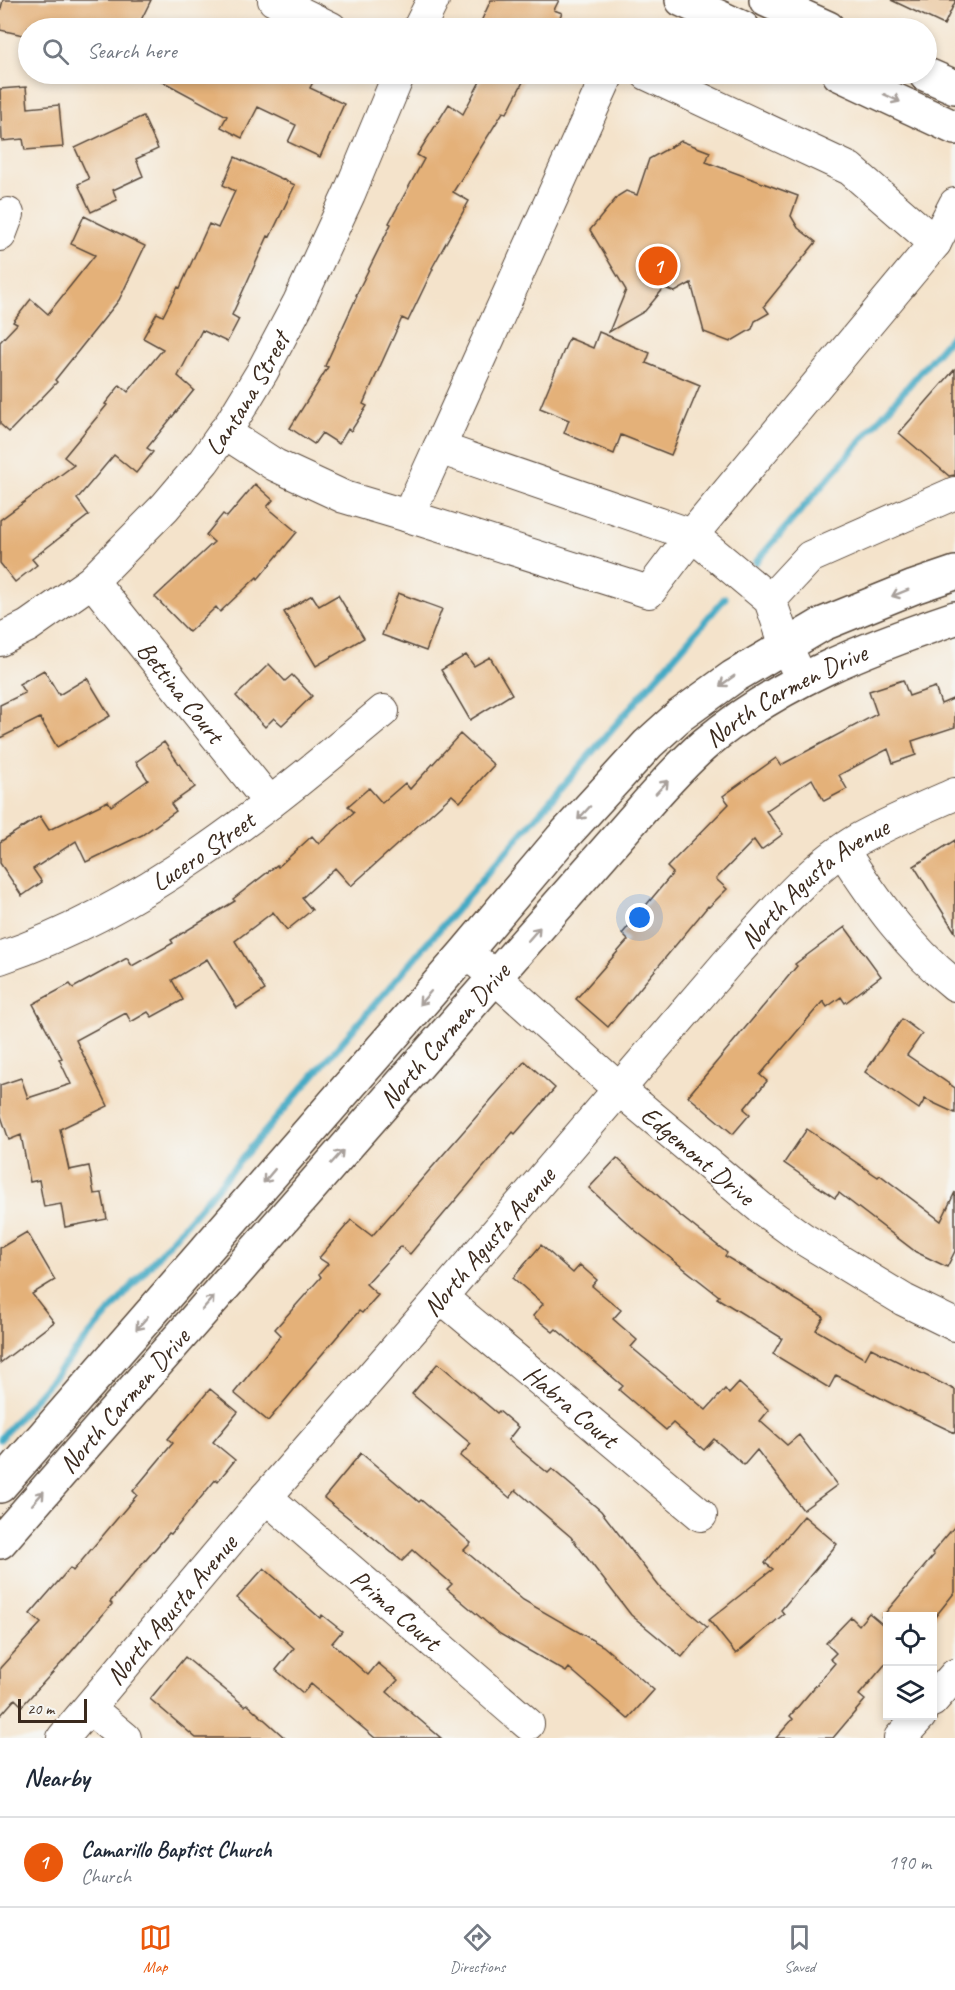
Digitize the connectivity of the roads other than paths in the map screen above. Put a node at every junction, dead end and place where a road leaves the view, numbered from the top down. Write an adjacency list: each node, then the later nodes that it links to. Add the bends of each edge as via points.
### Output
1 (273, 0): 5 (street)
2 (432, 0): 6 (street)
3 (682, 0): 7 (main road)
4 (766, 0): 8 (main road)
5 (310, 18)
6 (424, 18)
7 (721, 18)
8 (806, 18)
9 (937, 79): 14 (main road)
10 (395, 84): 18 (street, Lantana Street, via 299,302)
11 (603, 84): 19 (street)
12 (669, 84): 17 (street, via 850,169)
13 (860, 84): 15 (main road, one-way to 15)
14 (955, 87)
15 (955, 128)
16 (955, 204): 17 (street)
17 (934, 243): 22 (street)
18 (224, 432): 21 (street, via 275,465 334,492); 24 (street, Lantana Street, via 165,507)
19 (439, 448): 21 (street); 22 (street)
20 (955, 493): 25 (street, via 810,557)
21 (408, 516): 22 (street, via 649,592)
22 (692, 535): 25 (street)
23 (955, 573): 28 (main road, North Carmen Drive, one-way to 28, via 823,624)
24 (92, 581): 27 (street, Lantana Street, via 28,626); 32 (street, Bettina Court)
25 (770, 600): 28 (street)
26 (955, 618): 29 (main road, North Carmen Drive, via 888,641)
27 (0, 640)
28 (786, 646): 29 (street); 34 (main road, North Carmen Drive, one-way to 34, via 733,677 648,744)
29 (802, 680): 36 (main road, North Carmen Drive, one-way to 29, via 685,763 760,703)
30 (383, 711): 32 (street, Lucero Street)
31 (955, 794): 33 (street, North Agusta Avenue)
32 (270, 803): 35 (street, Lucero Street, via 140,892 59,934)
33 (843, 851): 37 (street, via 896,926); 38 (street, North Agusta Avenue, via 806,880 763,924)
34 (464, 954): 36 (street, Edgemont Drive); 41 (main road, North Carmen Drive, one-way to 41)
35 (0, 958)
36 (495, 978): 38 (street, Edgemont Drive); 44 (main road, North Carmen Drive, one-way to 36)
37 (955, 985)
38 (620, 1090): 39 (street, North Agusta Avenue); 40 (street, Edgemont Drive, via 801,1238 904,1300)
39 (441, 1297): 42 (street, North Agusta Avenue); 43 (street, Habra Court)
40 (955, 1325)
41 (0, 1486)
42 (266, 1497): 47 (street, North Agusta Avenue); 49 (street, Prima Court)
43 (701, 1515)
44 (0, 1542)
45 (955, 1675): 46 (street)
46 (937, 1696)
47 (89, 1708): 50 (street, North Agusta Avenue); 51 (street)
48 (916, 1720): 52 (street)
49 (528, 1724)
50 (63, 1738)
51 (125, 1738)
52 (900, 1738)

